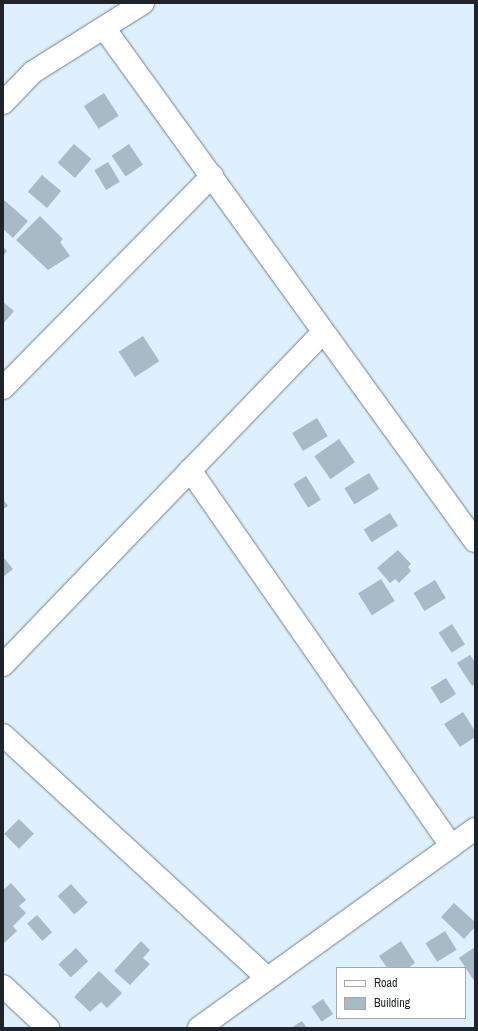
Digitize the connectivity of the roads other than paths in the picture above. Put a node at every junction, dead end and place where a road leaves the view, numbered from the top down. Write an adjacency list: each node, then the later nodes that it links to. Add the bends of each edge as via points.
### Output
1 (143, 3): 2 (street)
2 (104, 28): 3 (street, via 33,72); 4 (street)
3 (3, 103)
4 (212, 176): 5 (street); 6 (street)
5 (323, 333): 7 (street); 8 (street)
6 (3, 388)
7 (190, 470): 9 (street); 12 (street)
8 (475, 541)
9 (3, 665)
10 (3, 735): 13 (street)
11 (475, 829): 12 (street)
12 (452, 846): 13 (street)
13 (267, 978): 16 (street)
14 (3, 986): 15 (street)
15 (48, 1028)
16 (199, 1028)

